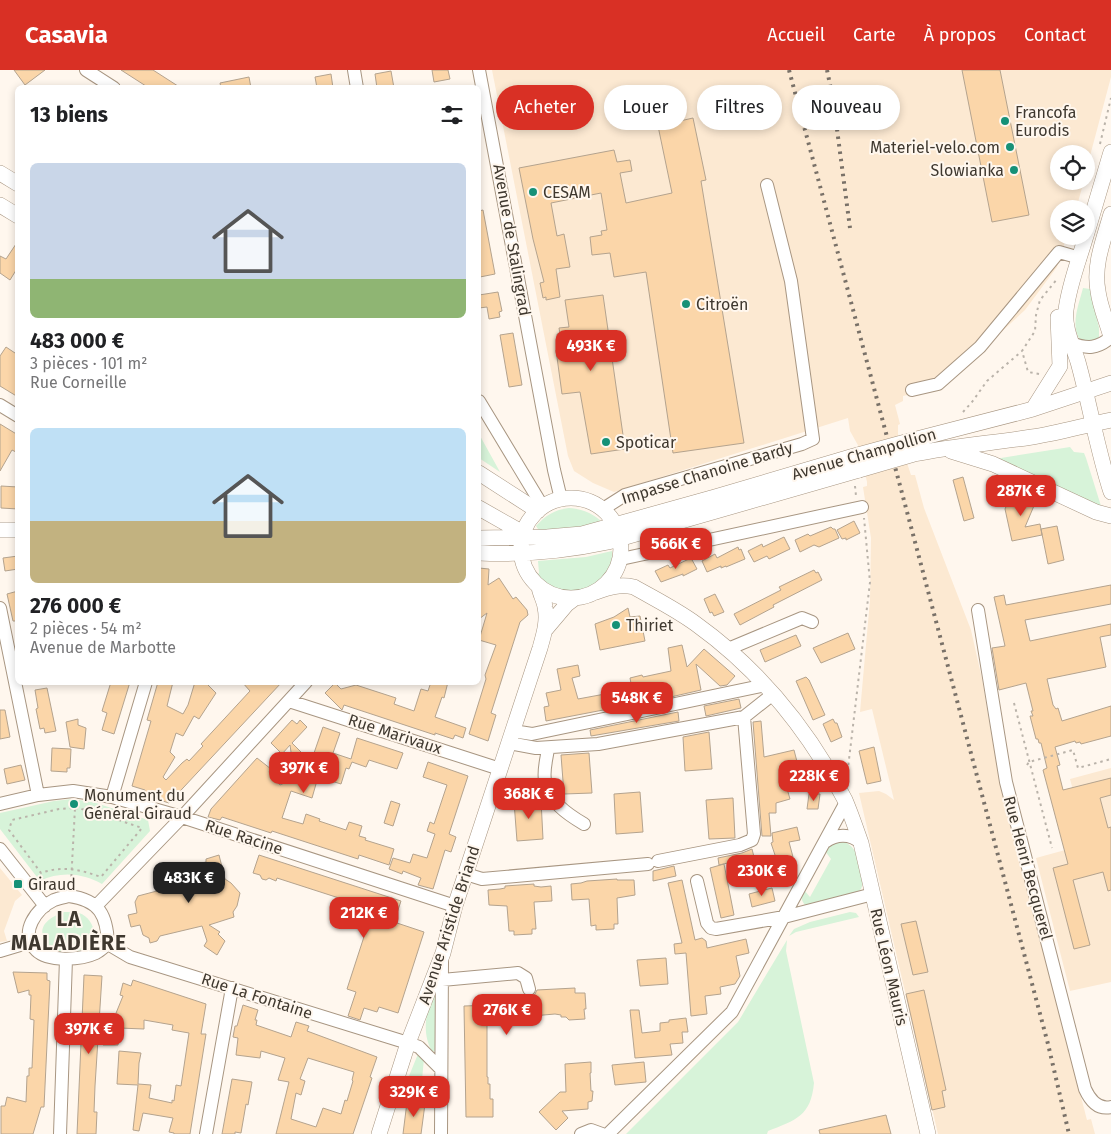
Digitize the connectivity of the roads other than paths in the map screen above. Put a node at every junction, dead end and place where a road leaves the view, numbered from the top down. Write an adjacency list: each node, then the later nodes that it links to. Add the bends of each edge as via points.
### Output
1 (86, 70): 4 (street)
2 (354, 70): 5 (street)
3 (480, 70): 33 (street, Avenue de Stalingrad)
4 (109, 85)
5 (356, 85)
6 (1111, 152): 11 (main road)
7 (0, 173): 8 (main road)
8 (15, 182)
9 (767, 185): 36 (street, Impasse Chanoine Bardy, via 791,281 813,439 625,495)
10 (0, 205): 12 (main road)
11 (1095, 206)
12 (15, 214)
13 (1111, 214): 15 (main road)
14 (1084, 245): 16 (main road)
15 (1105, 251): 18 (main road, via 1096,275)
16 (1080, 258): 17 (main road); 21 (street, via 1059,252 980,347 938,384)
17 (1072, 284): 19 (main road, via 1066,310); 25 (main road, via 1058,319 1060,366)
18 (1111, 337): 19 (street, via 1092,348)
19 (1071, 343): 22 (main road)
20 (1111, 384): 22 (main road, Avenue Champollion)
21 (912, 390)
22 (1085, 392): 25 (main road, Avenue Champollion); 28 (main road)
23 (0, 405): 26 (street)
24 (481, 405): 35 (street)
25 (1033, 409): 29 (main road, Avenue Champollion)
26 (15, 414)
27 (1111, 420): 28 (main road, Avenue Champollion)
28 (1093, 424): 30 (main road, Avenue Champollion, via 1032,437); 32 (main road)
29 (912, 447): 30 (main road, Avenue Champollion); 41 (main road, Avenue Champollion, bridge)
30 (942, 448): 38 (main road, via 993,464)
31 (481, 473): 35 (main road)
32 (1111, 492)
33 (561, 499): 35 (main road); 36 (main road, via 581,499)
34 (862, 507): 45 (street)
35 (540, 509): 43 (main road, via 530,519)
36 (603, 509): 41 (main road)
37 (481, 510): 43 (main road)
38 (1111, 516)
39 (0, 530): 40 (main road)
40 (15, 530)
41 (619, 532): 43 (main road, Avenue Champollion, via 588,546); 45 (main road)
42 (481, 538): 43 (main road)
43 (522, 541): 44 (main road, via 497,554); 46 (main road, via 526,572)
44 (481, 553)
45 (620, 561): 47 (main road, via 624,574); 48 (main road, via 609,582)
46 (539, 587): 49 (main road, via 553,595); 53 (main road, Avenue Aristide Briand, via 545,608)
47 (634, 587): 48 (main road, via 617,586); 54 (main road, Rue Léon Mauris, via 696,624)
48 (596, 592): 49 (main road)
49 (575, 598): 53 (main road, Avenue Aristide Briand)
50 (0, 608): 55 (street)
51 (978, 610): 91 (street, Rue Henri Becquerel, via 1006,782 1085,1089 1096,1105)
52 (812, 622): 54 (street, via 802,618)
53 (545, 630): 62 (main road, Avenue Aristide Briand)
54 (728, 649): 59 (main road, Rue Léon Mauris)
55 (15, 681)
56 (16, 685): 65 (street)
57 (145, 685): 66 (street)
58 (303, 685): 60 (street)
59 (769, 689): 61 (street); 62 (street); 67 (main road, Rue Léon Mauris, via 821,758)
60 (289, 701): 64 (street, Rue Marivaux); 69 (street)
61 (744, 717): 63 (street, via 598,744); 74 (street, via 752,840 653,863 482,879)
62 (511, 737): 63 (street, via 536,748); 64 (main road, Avenue Aristide Briand)
63 (548, 748): 70 (street, via 544,779 548,793 568,815)
64 (500, 769): 74 (main road, Avenue Aristide Briand)
65 (38, 794): 66 (street, Rue Racine, via 73,791); 68 (street, Rue Racine)
66 (112, 797): 69 (street, Rue Racine)
67 (846, 802): 71 (street); 72 (main road, Rue Léon Mauris)
68 (0, 804)
69 (182, 817): 78 (street); 79 (street, Rue Racine)
70 (584, 824)
71 (825, 842): 72 (street, via 844,836); 80 (street)
72 (861, 843): 76 (main road, Rue Léon Mauris)
73 (0, 849): 77 (street)
74 (466, 874): 79 (main road, Avenue Aristide Briand)
75 (697, 881): 80 (street, via 706,920 712,928 722,929)
76 (873, 894): 80 (street); 99 (main road, Rue Léon Mauris)
77 (45, 906): 78 (street, via 70,896 84,898); 81 (street, via 31,922)
78 (96, 906): 82 (street, via 107,927)
79 (455, 906): 84 (main road, Avenue Aristide Briand)
80 (784, 916): 98 (street, via 732,1012)
81 (30, 942): 83 (street); 85 (street, via 45,956)
82 (108, 944): 85 (street, via 97,953); 87 (street, Rue La Fontaine, via 130,957)
83 (0, 951)
84 (443, 953): 86 (street); 89 (main road, Avenue Aristide Briand)
85 (66, 959): 92 (street)
86 (442, 980): 88 (street, via 518,973 526,978); 90 (street)
87 (232, 988): 89 (street, Rue La Fontaine); 93 (street)
88 (529, 989)
89 (408, 1043): 90 (street, Rue La Fontaine, via 419,1047); 94 (main road, Avenue Aristide Briand)
90 (440, 1068): 95 (street)
91 (1111, 1107)
92 (60, 1134)
93 (206, 1134)
94 (379, 1134)
95 (441, 1134)
96 (581, 1134): 97 (street, via 591,1130)
97 (602, 1134)
98 (608, 1134)
99 (928, 1134)

